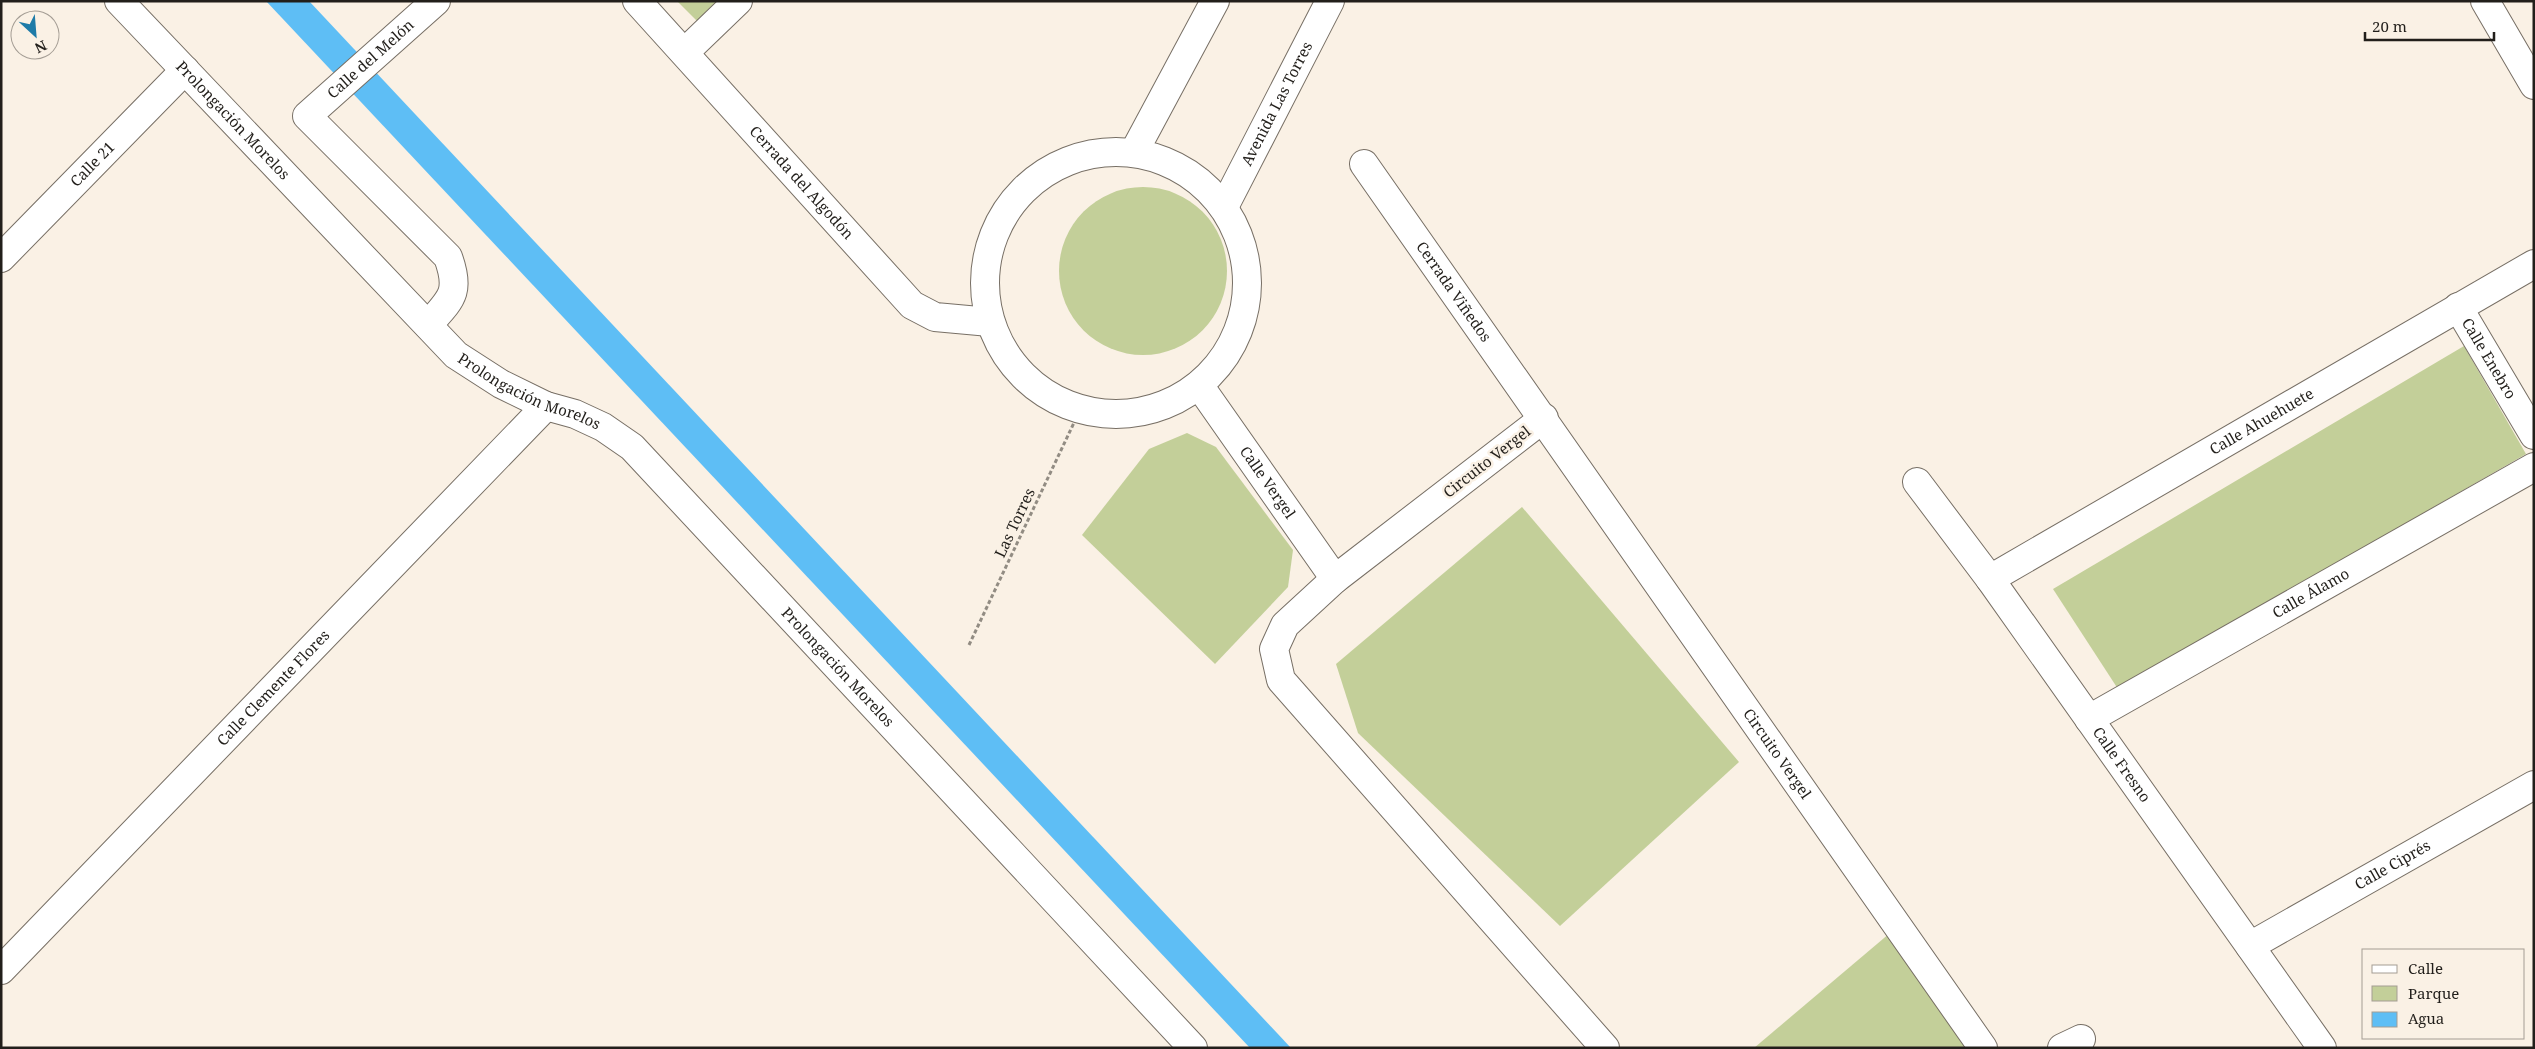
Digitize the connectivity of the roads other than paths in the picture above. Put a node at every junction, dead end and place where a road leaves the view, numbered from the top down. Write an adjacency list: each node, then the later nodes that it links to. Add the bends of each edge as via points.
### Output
1 (119, 1): 9 (street, Prolongación Morelos)
2 (436, 1): 18 (street, Calle del Melón, via 314,110 448,257 455,278 451,299)
3 (636, 1): 8 (street, Cerrada del Algodón)
4 (738, 1): 8 (street)
5 (1215, 1): 11 (street)
6 (1330, 1): 13 (street, Avenida Las Torres)
7 (2485, 1): 10 (street)
8 (684, 52): 17 (street, Cerrada del Algodón, via 912,305 936,317)
9 (185, 70): 14 (street, Calle 21); 18 (street, Prolongación Morelos)
10 (2534, 85)
11 (1134, 152): 13 (street, via 1169,162 1199,181); 17 (street, via 1090,154 1049,170 1015,198 993,236 984,279)
12 (1364, 164): 21 (street, Cerrada Viñedos)
13 (1224, 207): 19 (street, via 1241,242 1248,281 1243,320 1226,356)
14 (1, 258)
15 (2534, 264): 16 (street, Calle Ahuehuete)
16 (2458, 307): 22 (street, Calle Enebro); 26 (street, Calle Ahuehuete)
17 (990, 322): 19 (street, via 1009,361 1040,392 1080,410 1122,414 1163,406)
18 (428, 325): 20 (street, Prolongación Morelos, via 456,355 501,384)
19 (1199, 385): 25 (street, Calle Vergel)
20 (546, 406): 30 (street, Calle Clemente Flores); 31 (street, Prolongación Morelos, via 596,424 632,447)
21 (1544, 418): 25 (street, Circuito Vergel); 33 (street, Circuito Vergel)
22 (2534, 435)
23 (2534, 467): 27 (street, Calle Álamo)
24 (1917, 482): 26 (street, Calle Fresno)
25 (1335, 579): 32 (street, Circuito Vergel, via 1285,625 1274,649 1281,680)
26 (1990, 579): 27 (street, Calle Fresno)
27 (2089, 719): 29 (street, Calle Fresno)
28 (2534, 785): 29 (street, Calle Ciprés)
29 (2250, 946): 34 (street, Calle Fresno)
30 (1, 970)
31 (1193, 1048)
32 (1605, 1048)
33 (1983, 1048)
34 (2322, 1048)

